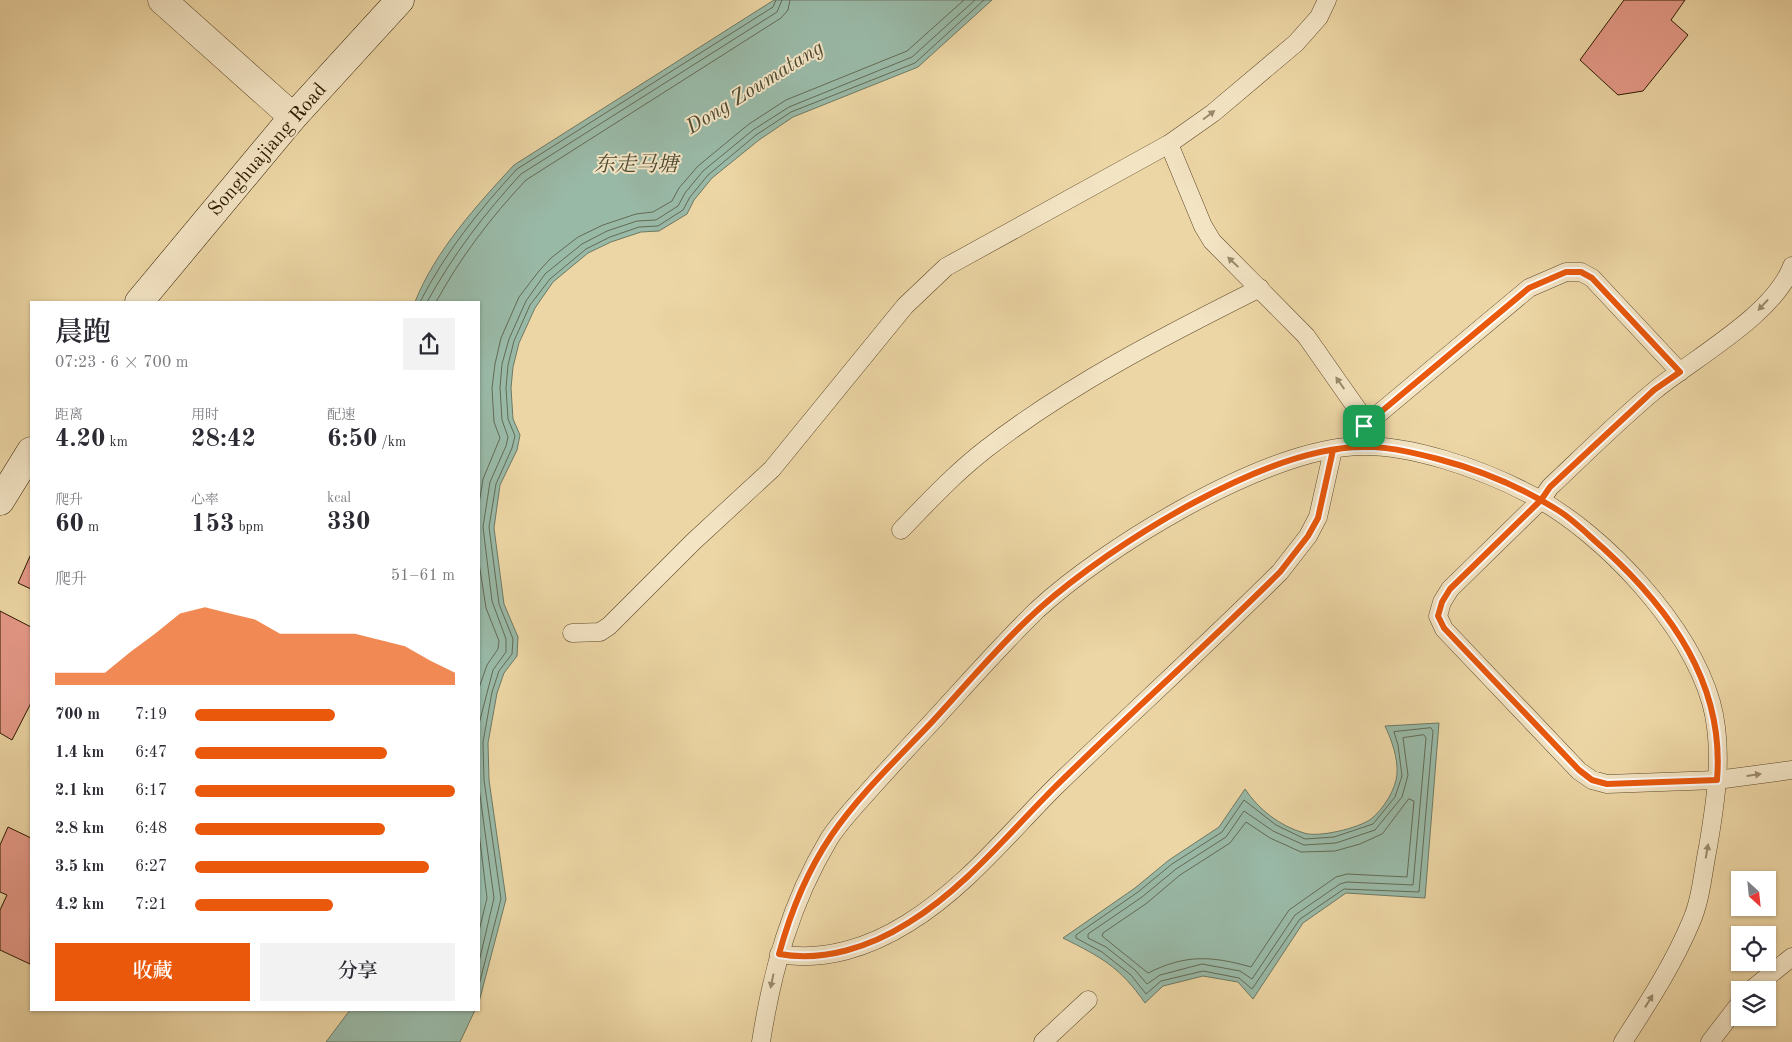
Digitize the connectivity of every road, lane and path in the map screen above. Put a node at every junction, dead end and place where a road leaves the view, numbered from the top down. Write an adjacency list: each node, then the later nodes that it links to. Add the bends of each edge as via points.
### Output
1 (162, 0): 4 (main road)
2 (400, 0): 4 (main road, Songhuajiang Road)
3 (1327, 0): 5 (lane, one-way to 3, via 1213,113 1296,43 1319,17)
4 (293, 117): 8 (main road, Songhuajiang Road)
5 (1169, 144): 7 (lane, one-way to 5, via 1212,241); 17 (lane, via 946,267 905,306 750,492 693,542 610,626 600,632)
6 (1792, 266): 9 (lane, one-way to 9, via 1788,277 1750,319)
7 (1260, 288): 10 (lane, one-way to 7, via 1360,413 1306,336); 16 (lane, via 1163,336 1056,400 986,449)
8 (140, 301)
9 (1680, 372): 10 (lane, via 1592,278 1581,272 1566,272 1529,288); 14 (lane, via 1630,412 1550,487)
10 (1364, 426): 11 (lane)
11 (1366, 447): 12 (lane, via 1347,446); 14 (lane, via 1386,447 1465,466)
12 (1333, 450): 20 (lane, via 1301,455 1249,476 1169,518 1125,544 1039,609 920,734 831,836 800,896); 20 (lane, via 1318,518 1280,572 1056,786 963,881 908,924 876,940 814,958)
13 (30, 453): 15 (main road)
14 (1541, 500): 19 (lane, via 1596,542 1660,607 1699,672 1711,703 1718,753); 19 (lane, via 1450,589 1438,616 1444,628 1592,780 1607,784)
15 (0, 502)
16 (901, 530)
17 (572, 633)
18 (1792, 770): 19 (lane, one-way to 18)
19 (1717, 780): 27 (lane, one-way to 19, via 1665,976 1693,918 1714,815)
20 (779, 954): 25 (lane, one-way to 25)
21 (1792, 957): 22 (lane)
22 (1762, 981)
23 (1088, 1000): 26 (lane)
24 (1731, 1015): 28 (lane)
25 (761, 1042)
26 (1043, 1042)
27 (1623, 1042)
28 (1710, 1042)

